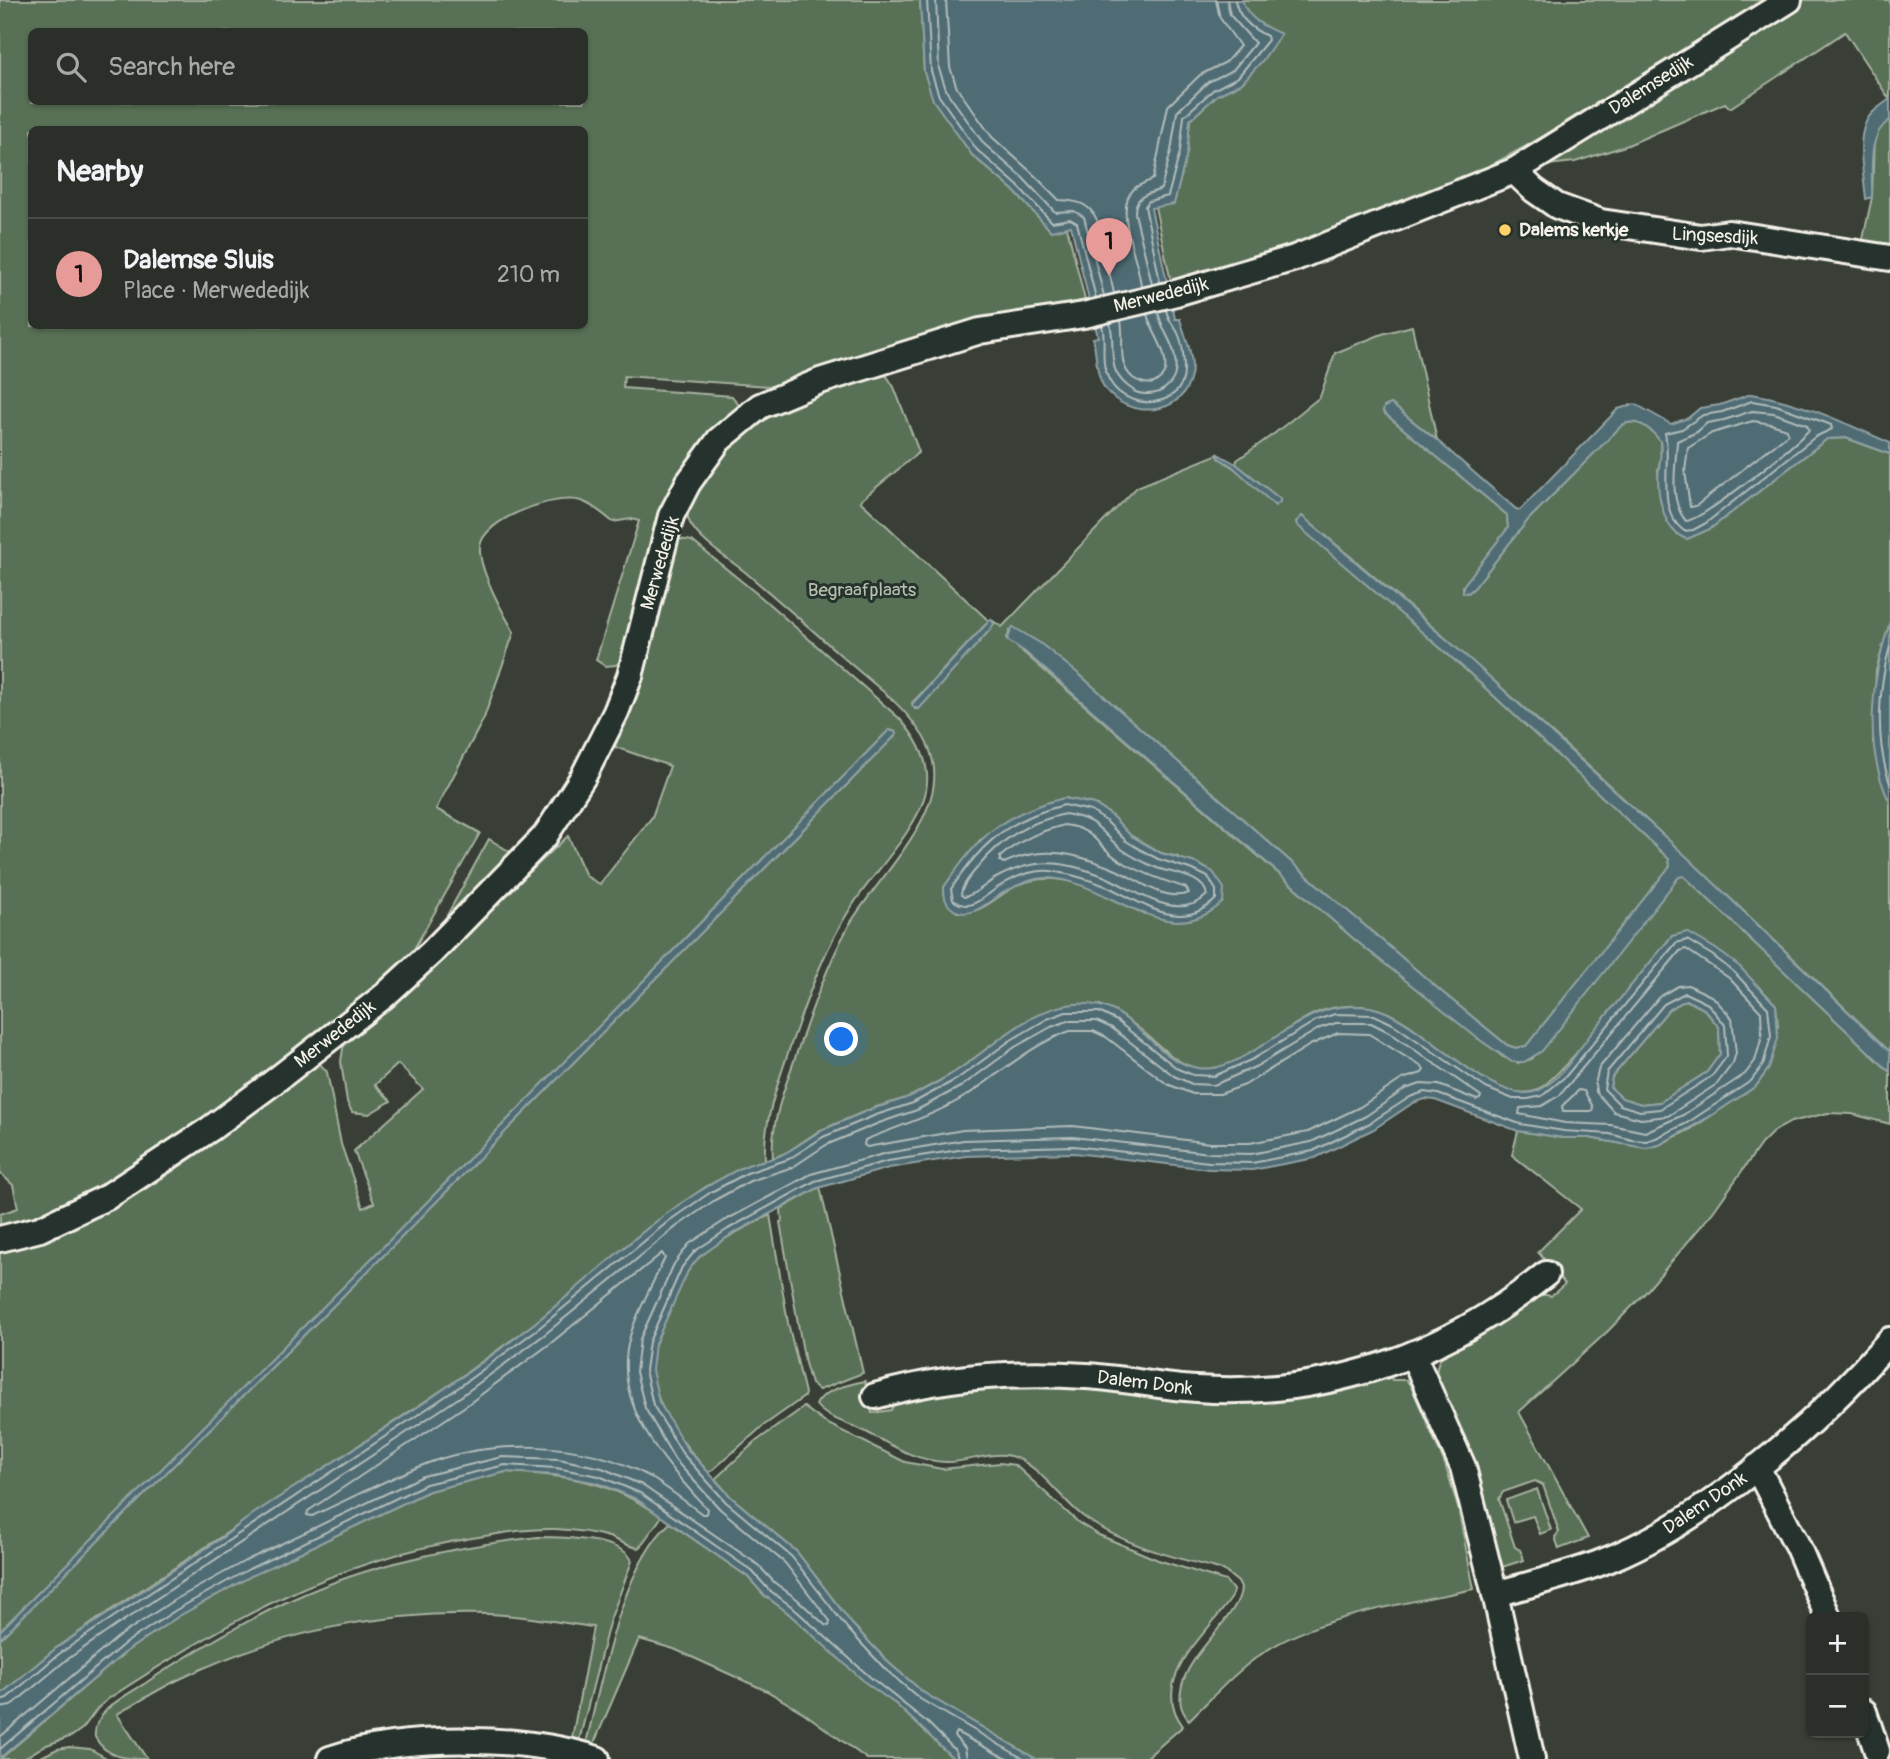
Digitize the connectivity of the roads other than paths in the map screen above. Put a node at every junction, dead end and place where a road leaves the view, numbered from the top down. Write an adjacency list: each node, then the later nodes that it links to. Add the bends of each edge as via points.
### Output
1 (1789, 0): 2 (street, Dalemsedijk)
2 (1514, 170): 3 (street, Lingsesdijk, via 1557,206 1601,222 1702,237 1729,233); 4 (street, Merwededijk, via 1295,258 1175,293 980,331 820,381 760,406 719,440 671,516 630,676 616,712 583,777 545,836 384,996 210,1129 107,1197 40,1229)
3 (1890, 258)
4 (0, 1239)
5 (1546, 1274): 7 (street, Dalem Donk, via 1480,1322)
6 (1890, 1340): 9 (street, Dalem Donk, via 1828,1407)
7 (1413, 1355): 8 (street, Dalem Donk, via 1357,1373 1267,1388 1198,1389 1035,1375 931,1383); 10 (street, via 1463,1467)
8 (875, 1396)
9 (1757, 1467): 10 (street, Dalem Donk, via 1645,1541 1599,1563); 11 (street, Dalem Donk)
10 (1495, 1594): 16 (street)
11 (1826, 1612)
12 (1869, 1732): 13 (street)
13 (1874, 1753)
14 (330, 1759): 15 (street, via 433,1741 535,1746)
15 (597, 1759)
16 (1532, 1759)

